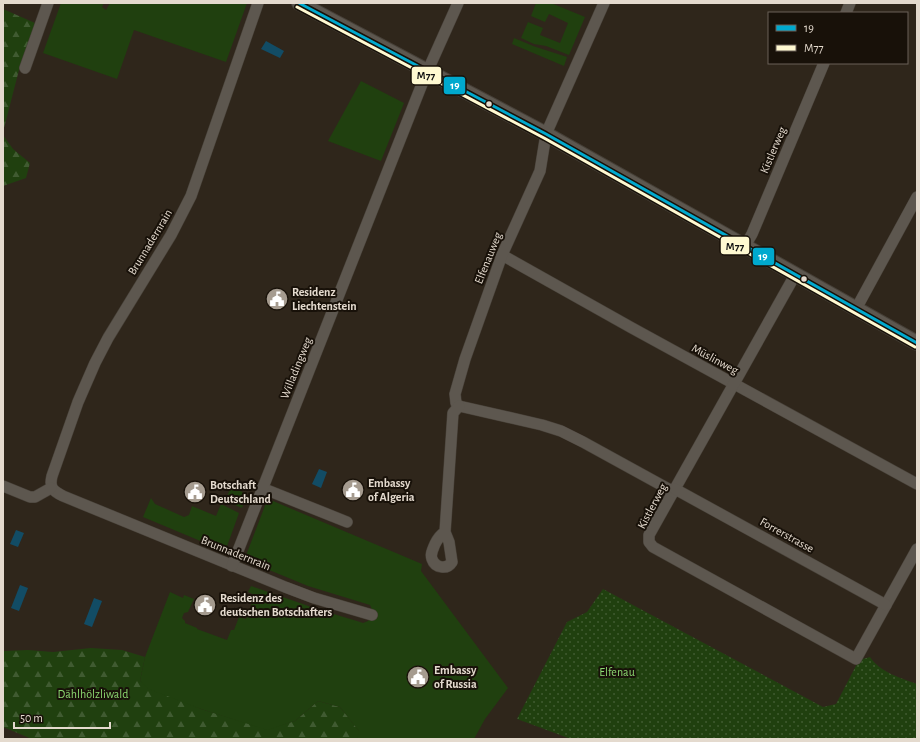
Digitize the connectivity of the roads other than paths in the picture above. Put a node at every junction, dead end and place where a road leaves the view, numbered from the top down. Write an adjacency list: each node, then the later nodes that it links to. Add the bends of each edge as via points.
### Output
1 (48, 3): 7 (street)
2 (258, 3): 20 (street, Brunnadernrain, via 191,196 171,235 95,363 78,402 52,476)
3 (299, 3): 8 (street)
4 (458, 3): 8 (street, Willadingweg)
5 (604, 3): 9 (street, Elfenauweg)
6 (824, 64): 11 (street, Kistlerweg)
7 (25, 68)
8 (428, 71): 9 (street); 21 (street, Willadingweg)
9 (546, 134): 11 (street); 12 (street, Elfenauweg, via 540,171)
10 (917, 197): 14 (street)
11 (745, 246): 13 (street)
12 (502, 255): 16 (street, Müslinweg); 17 (street, Elfenauweg, via 464,359 455,394)
13 (795, 275): 14 (street); 16 (street, Kistlerweg)
14 (856, 309): 15 (street)
15 (917, 343)
16 (734, 384): 18 (street, Müslinweg); 22 (street, Kistlerweg)
17 (459, 406): 22 (street, Forrerstrasse, via 542,425 570,435); 24 (street, Elfenauweg, via 453,413)
18 (917, 484)
19 (3, 486): 20 (street, via 30,497)
20 (51, 488): 26 (street, Brunnadernrain, via 63,496)
21 (262, 488): 23 (street); 26 (street, Willadingweg)
22 (675, 490): 27 (street, Forrerstrasse); 27 (street, Kistlerweg, via 649,535 649,542 653,547 856,659)
23 (347, 522)
24 (445, 532)
25 (917, 549): 27 (street)
26 (232, 566): 28 (street, Brunnadernrain, via 314,598)
27 (886, 605)
28 (372, 615)

